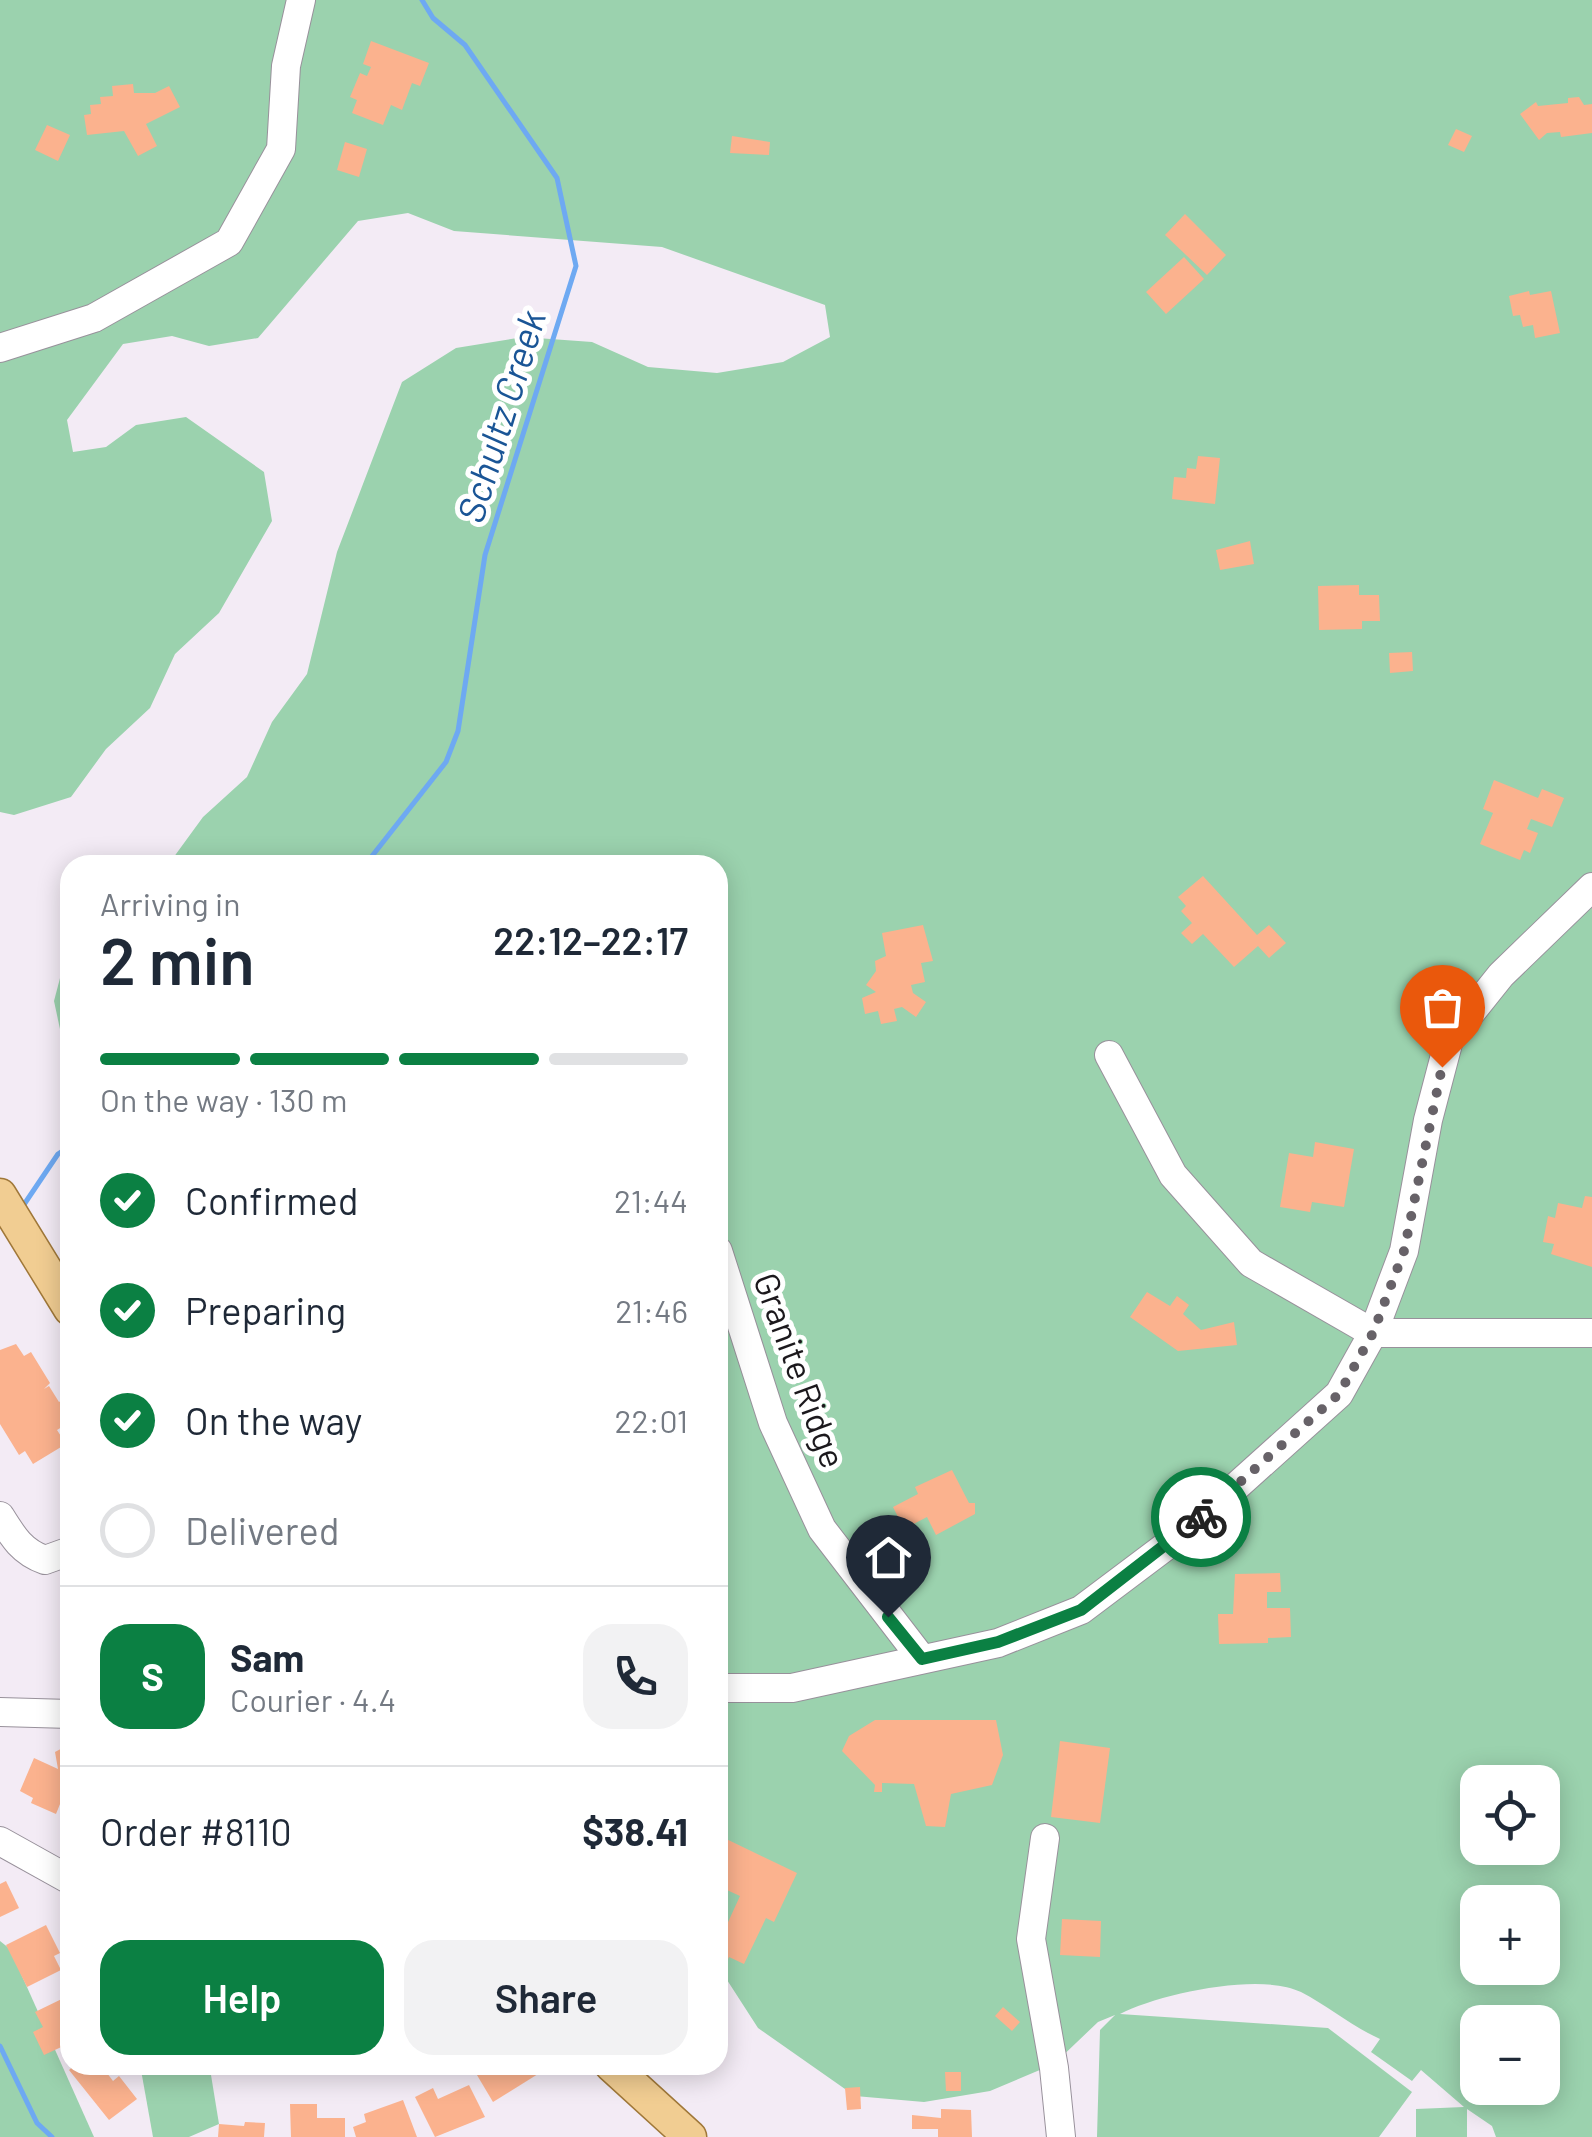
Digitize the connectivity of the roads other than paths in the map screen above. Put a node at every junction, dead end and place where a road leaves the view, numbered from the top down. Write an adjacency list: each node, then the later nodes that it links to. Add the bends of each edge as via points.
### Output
1 (301, 0): 2 (street, via 286,66 281,149 229,242 94,318)
2 (0, 348)
3 (1592, 887): 8 (street, via 1501,975 1449,1040 1404,1251)
4 (1109, 1055): 8 (street, via 1173,1174 1251,1263)
5 (0, 1195): 7 (main road)
6 (728, 1282): 12 (street, Granite Ridge, via 773,1422 822,1528)
7 (60, 1292)
8 (1373, 1333): 9 (street); 12 (street, via 1339,1394 1190,1528 1081,1610 998,1642)
9 (1592, 1333)
10 (0, 1516): 11 (street, via 32,1556)
11 (60, 1555)
12 (922, 1659): 13 (street, via 792,1688)
13 (728, 1688)
14 (0, 1712): 15 (street)
15 (60, 1714)
16 (1045, 1838): 21 (street, via 1031,1939)
17 (0, 1840): 18 (street)
18 (60, 1874)
19 (622, 2075): 20 (main road)
20 (690, 2137)
21 (1060, 2137)

